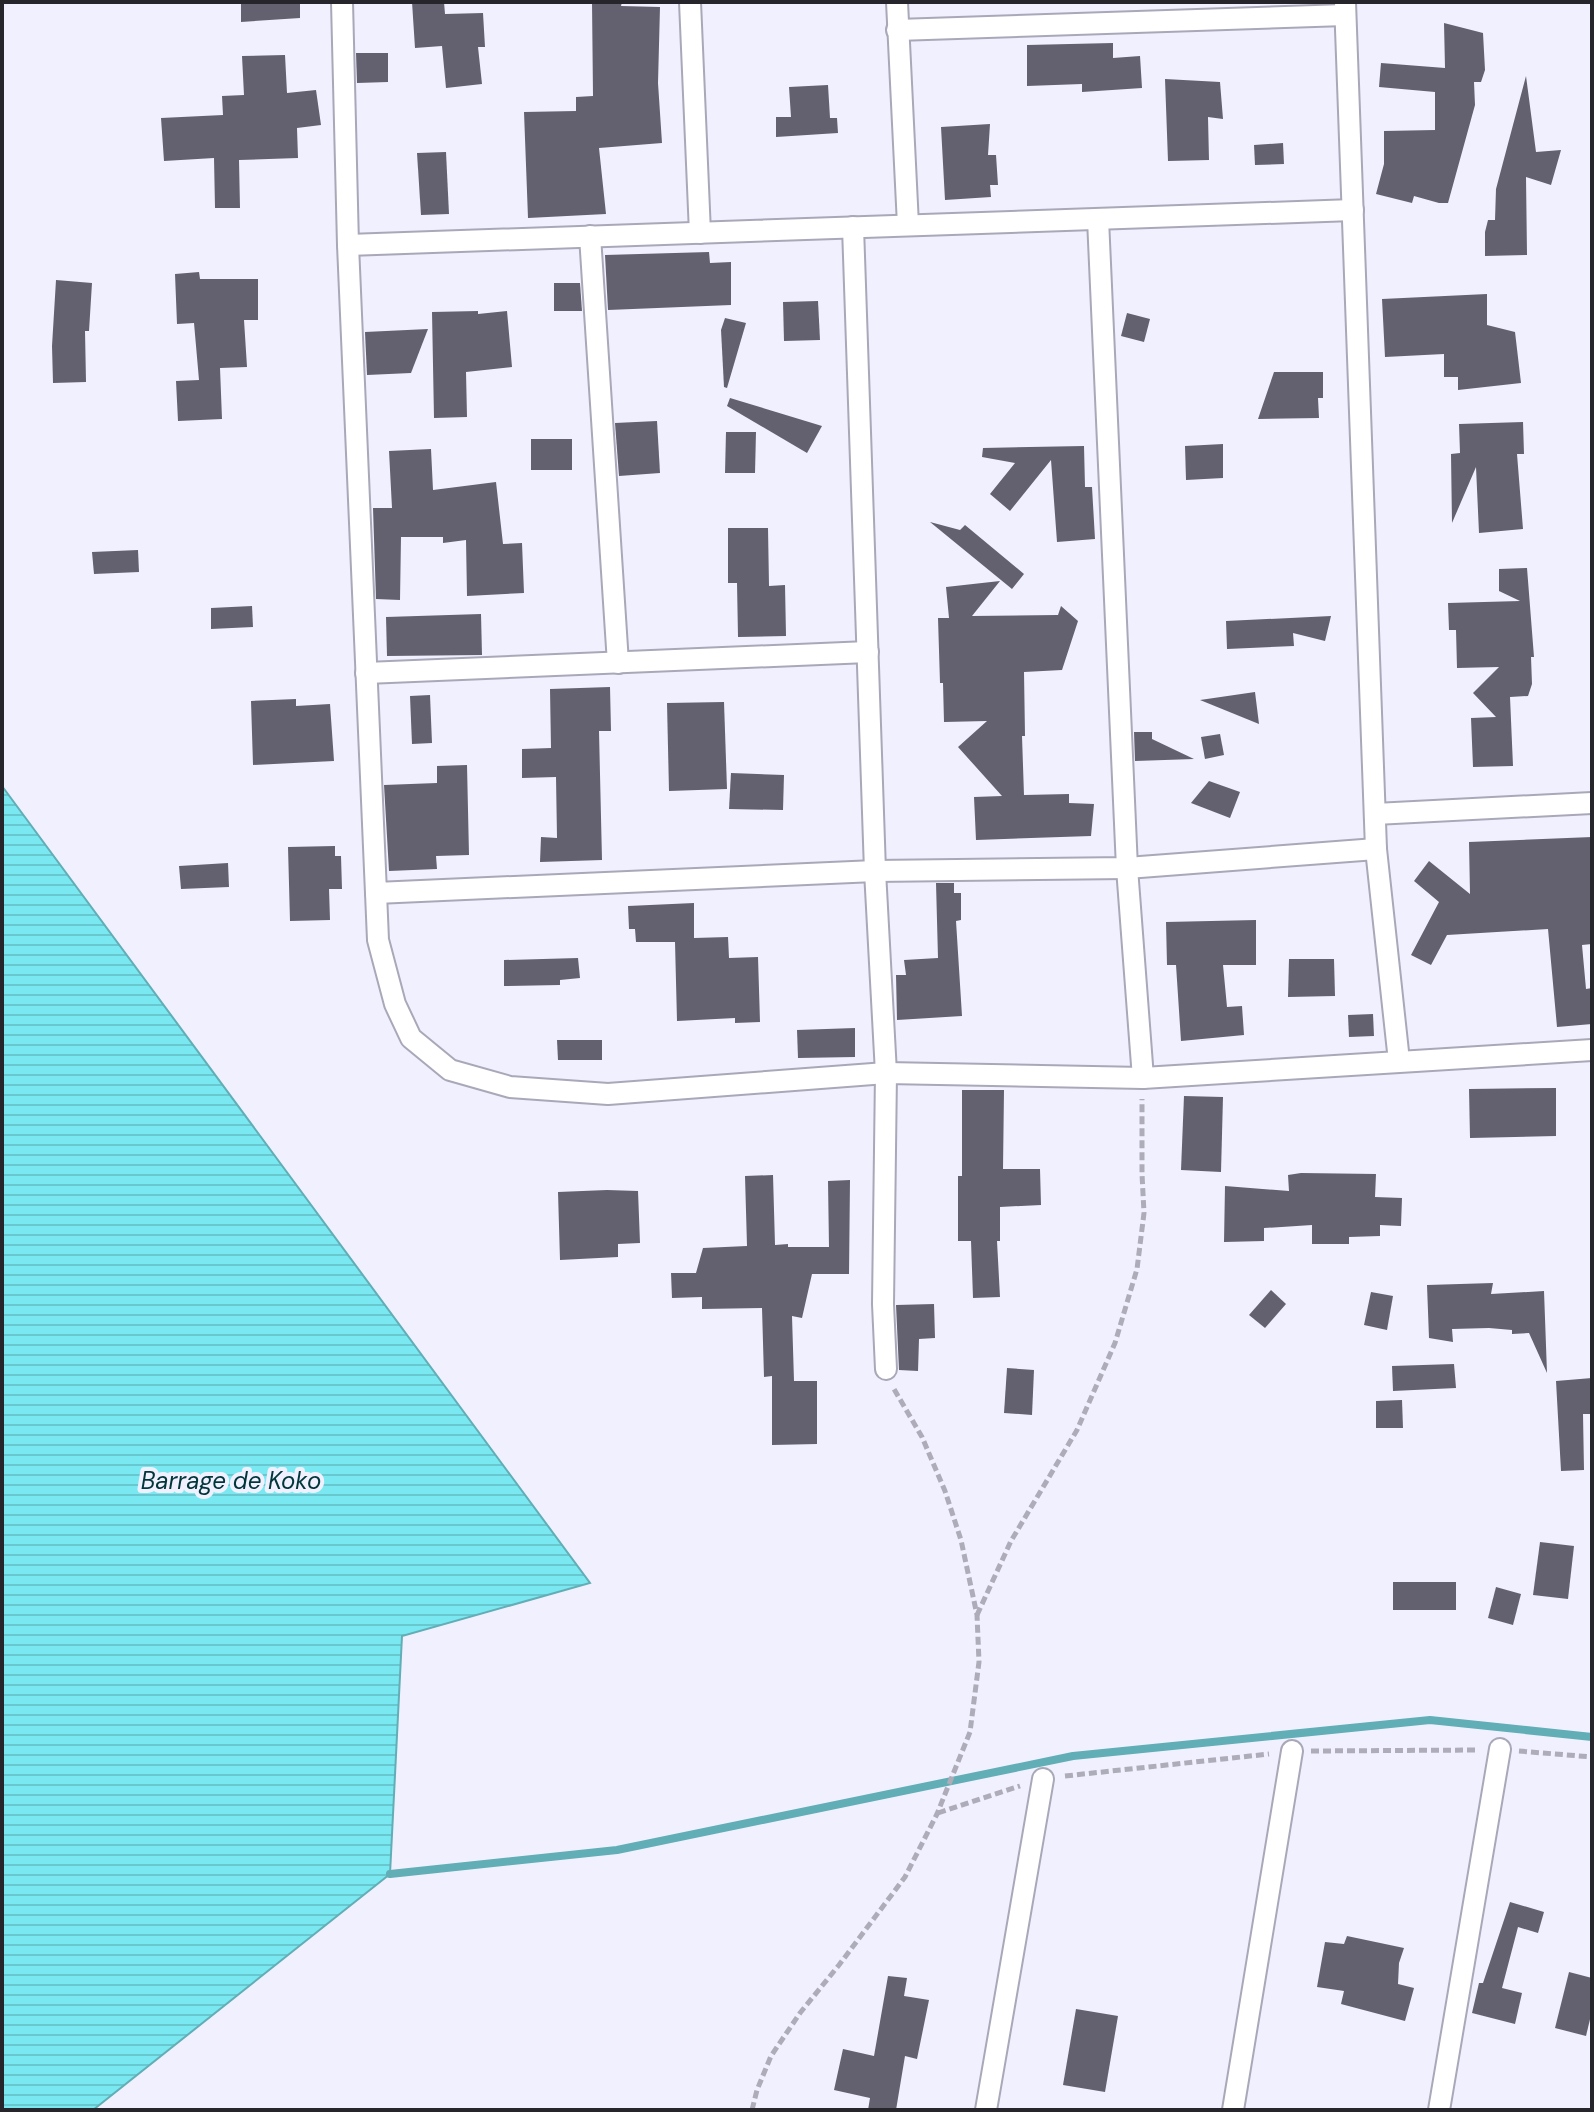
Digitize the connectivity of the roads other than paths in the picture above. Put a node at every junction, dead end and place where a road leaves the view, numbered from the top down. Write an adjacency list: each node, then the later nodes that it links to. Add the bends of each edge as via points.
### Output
1 (342, 2): 12 (street)
2 (690, 2): 10 (street)
3 (897, 2): 5 (street)
4 (1345, 9): 5 (street); 6 (street)
5 (897, 30): 8 (street)
6 (1353, 210): 7 (street); 17 (street)
7 (1098, 219): 8 (street); 19 (street)
8 (908, 225): 9 (street)
9 (853, 227): 10 (street); 13 (street)
10 (700, 233): 11 (street)
11 (590, 236): 12 (street); 14 (street)
12 (348, 245): 15 (street)
13 (868, 652): 14 (street); 20 (street)
14 (618, 663): 15 (street)
15 (366, 673): 21 (street)
16 (1592, 803): 17 (street)
17 (1375, 814): 18 (street)
18 (1376, 849): 19 (street); 23 (street)
19 (1127, 868): 20 (street); 25 (street)
20 (875, 871): 21 (street); 24 (street)
21 (376, 893): 24 (street, via 378,940 395,1004 411,1038 450,1070 510,1087 608,1094)
22 (1592, 1050): 23 (street)
23 (1399, 1061): 25 (street)
24 (886, 1073): 25 (street); 26 (street)
25 (1143, 1078)
26 (886, 1369)
27 (1500, 1749): 32 (street)
28 (1292, 1751): 31 (street)
29 (1043, 1779): 30 (street)
30 (986, 2110)
31 (1233, 2110)
32 (1439, 2110)

